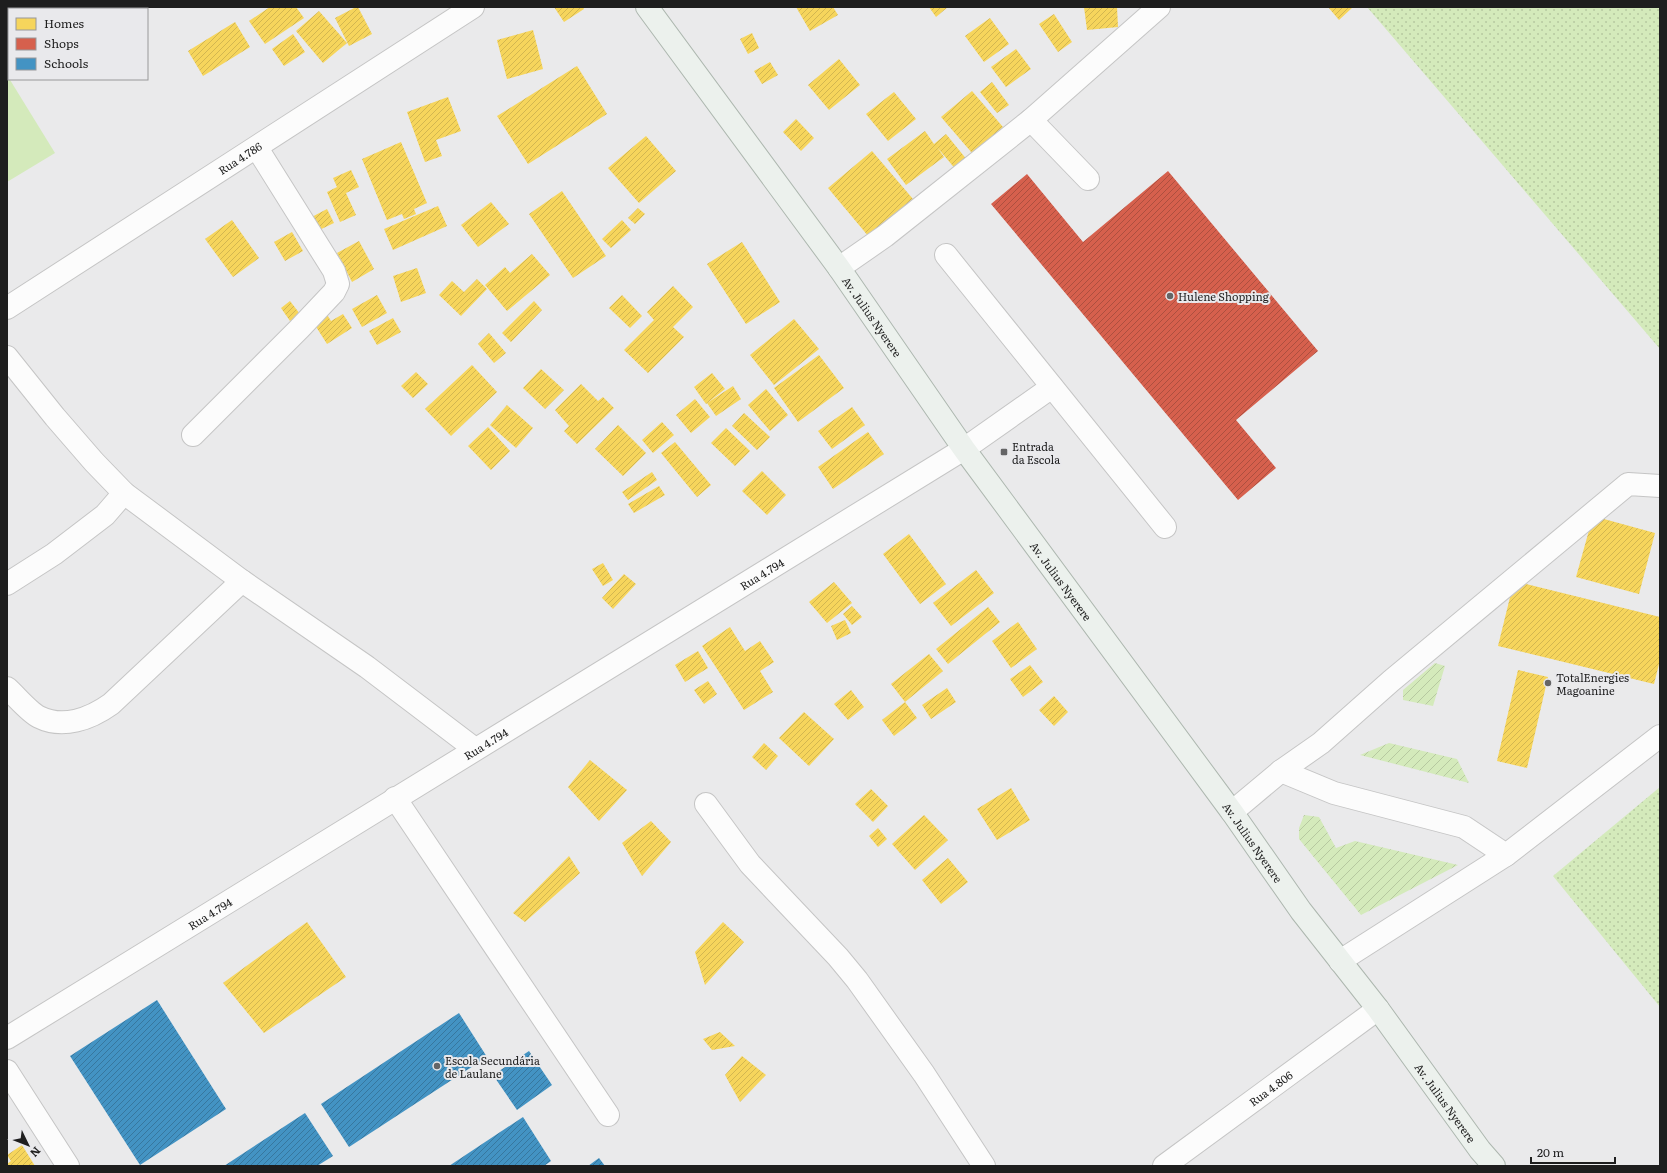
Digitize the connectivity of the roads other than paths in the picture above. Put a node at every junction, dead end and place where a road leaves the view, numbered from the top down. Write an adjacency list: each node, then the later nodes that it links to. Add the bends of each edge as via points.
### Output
1 (647, 7): 9 (main road, Av. Julius Nyerere)
2 (1160, 7): 4 (street)
3 (469, 8): 6 (street, Rua 4.786)
4 (1139, 15): 5 (street)
5 (1031, 120): 7 (street); 9 (street, via 885,236)
6 (257, 148): 10 (street, Rua 4.786); 13 (street, via 334,271 338,284 334,292 300,328)
7 (1088, 179)
8 (946, 255): 12 (street)
9 (839, 268): 14 (main road, Av. Julius Nyerere)
10 (7, 308)
11 (7, 357): 16 (street, via 55,417)
12 (1052, 387): 14 (street, Rua 4.794); 17 (street)
13 (193, 435)
14 (964, 449): 22 (street, Rua 4.794); 26 (main road, Av. Julius Nyerere)
15 (1660, 486): 23 (street, via 1628,484 1390,681 1320,743)
16 (124, 494): 18 (street); 19 (street, via 105,515 54,554)
17 (1165, 527)
18 (242, 581): 20 (street, via 98,714 57,723 38,716); 22 (street, via 367,667)
19 (7, 584)
20 (7, 688)
21 (1660, 736): 27 (street)
22 (474, 749): 24 (street, Rua 4.794)
23 (1281, 771): 26 (street); 27 (street, via 1334,793 1464,827)
24 (395, 798): 30 (street, Rua 4.794); 32 (street)
25 (706, 804): 35 (street, via 750,864 857,980 924,1074)
26 (1232, 812): 28 (main road, Av. Julius Nyerere)
27 (1506, 855): 28 (street)
28 (1340, 961): 29 (main road, Av. Julius Nyerere)
29 (1378, 1009): 33 (main road, Av. Julius Nyerere); 36 (street, Rua 4.806)
30 (7, 1038)
31 (7, 1071): 34 (street)
32 (608, 1115)
33 (1488, 1161)
34 (68, 1166)
35 (984, 1166)
36 (1164, 1166)

